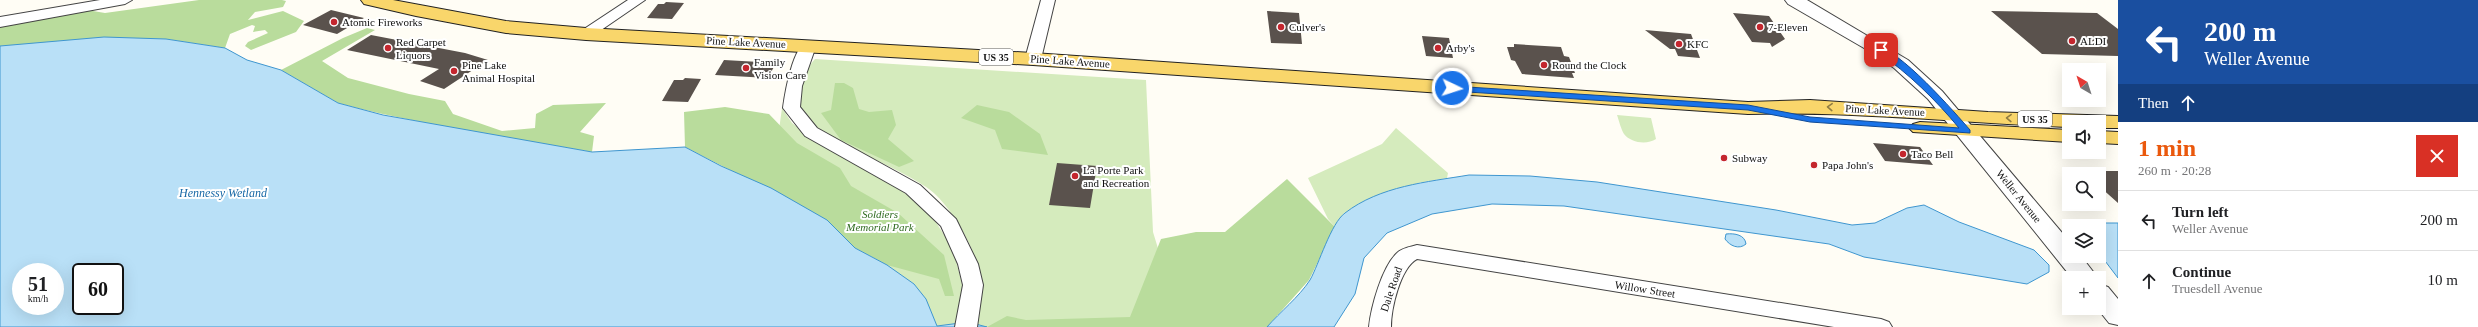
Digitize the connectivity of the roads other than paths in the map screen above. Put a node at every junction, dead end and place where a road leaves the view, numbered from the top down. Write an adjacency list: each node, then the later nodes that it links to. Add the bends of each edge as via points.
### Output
1 (124, 0): 6 (street)
2 (370, 0): 7 (main road, Pine Lake Avenue / US 35, via 424,13 506,27)
3 (638, 0): 7 (street)
4 (1048, 0): 9 (street)
5 (1794, 0): 11 (street, Weller Avenue, via 1901,64)
6 (0, 22)
7 (586, 34): 8 (main road, Pine Lake Avenue / US 35)
8 (808, 46): 9 (main road, Pine Lake Avenue / US 35); 21 (street, via 794,86 791,108 811,132 912,189 949,223 968,264 973,285)
9 (1033, 59): 10 (main road, Pine Lake Avenue / US 35)
10 (1748, 108): 11 (main road, Pine Lake Avenue / US 35, one-way to 10, via 1810,106); 13 (main road, Pine Lake Avenue / US 35, via 1810,120)
11 (1952, 114): 12 (main road, Pine Lake Avenue / US 35, one-way to 11); 13 (street, Weller Avenue)
12 (2118, 122)
13 (1967, 131): 14 (main road, Pine Lake Avenue / US 35); 18 (street, Weller Avenue)
14 (2062, 136)
15 (2106, 137): 16 (main road)
16 (2118, 138)
17 (1409, 254): 22 (street, Dale Road, via 1401,261 1395,272); 23 (street, Willow Street, via 1431,253)
18 (2080, 271)
19 (2106, 301): 20 (street)
20 (2118, 316)
21 (967, 325)
22 (1380, 327)
23 (1881, 327)

